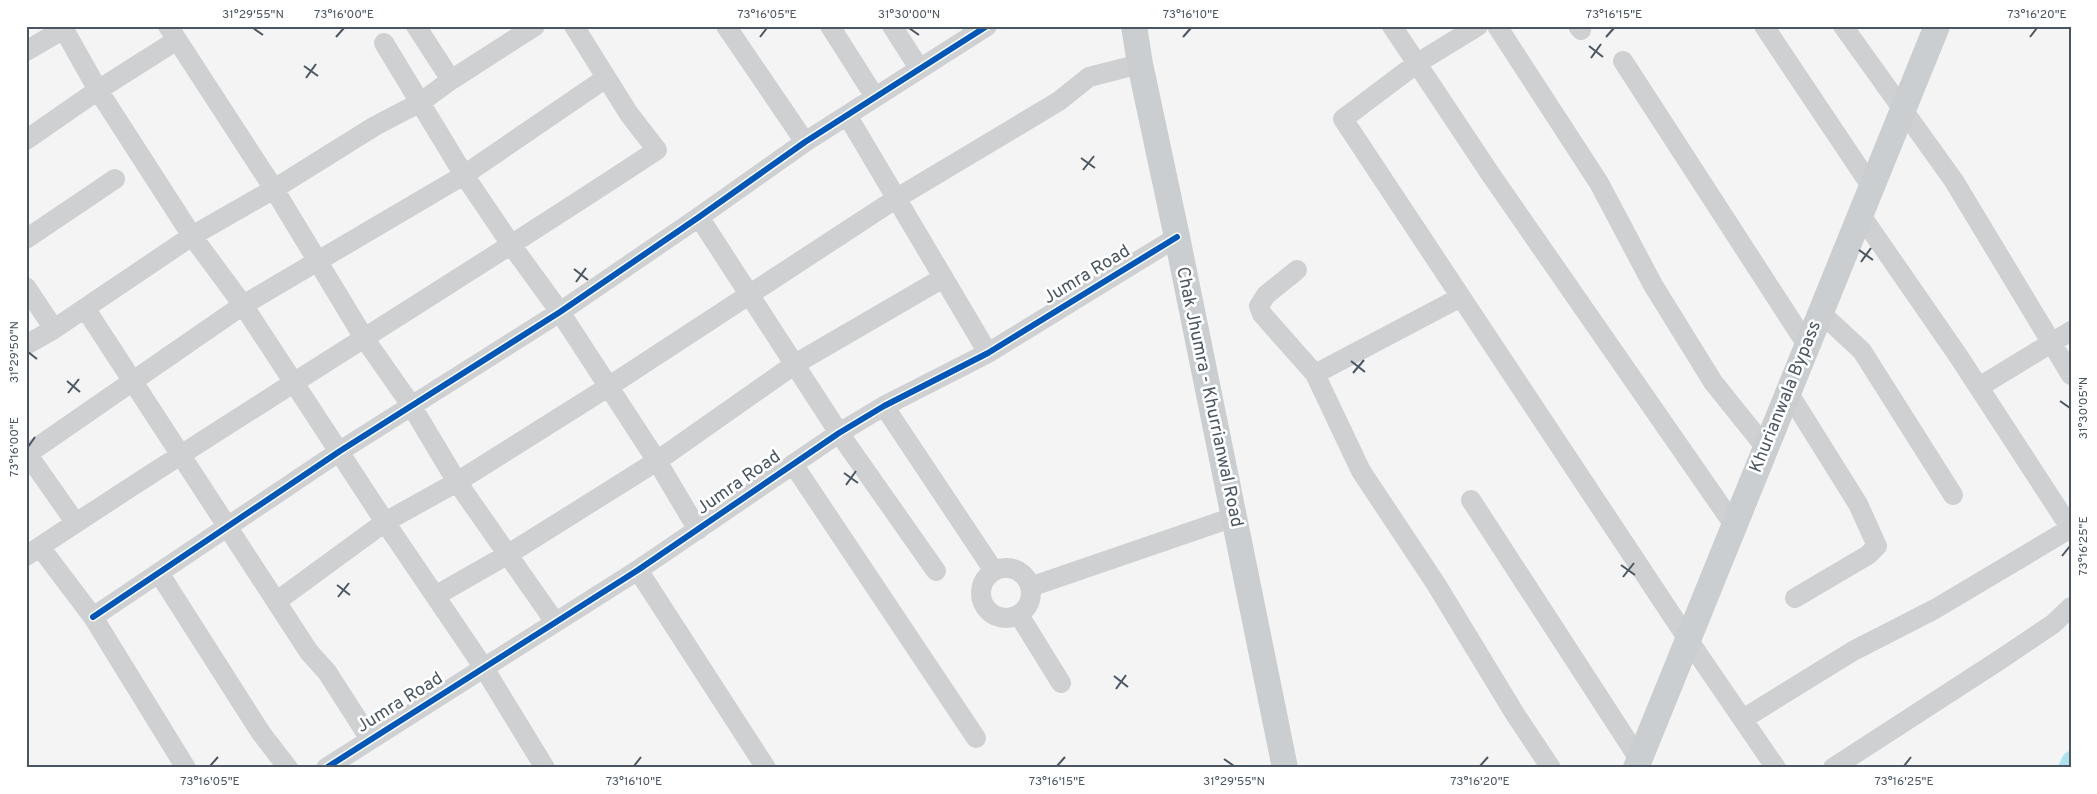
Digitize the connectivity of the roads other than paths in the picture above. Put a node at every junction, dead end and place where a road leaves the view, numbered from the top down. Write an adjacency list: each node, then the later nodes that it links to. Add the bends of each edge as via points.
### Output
1 (416, 26): 24 (street)
2 (535, 26): 24 (street)
3 (574, 26): 23 (street)
4 (726, 26): 31 (street)
5 (830, 26): 26 (street)
6 (892, 26): 22 (street)
7 (987, 26): 22 (street)
8 (1134, 26): 20 (main road, Chak Jhumra - Khurrianwal Road)
9 (1392, 26): 21 (street)
10 (1478, 26): 21 (street)
11 (1498, 26): 71 (street, via 1599,184 1653,285 1713,382)
12 (1764, 26): 34 (street)
13 (1843, 26): 28 (street)
14 (1937, 26): 28 (main road, Khurianwala Bypass)
15 (63, 28): 18 (street); 25 (street)
16 (173, 33): 25 (street); 35 (street)
17 (384, 43): 27 (street)
18 (26, 51)
19 (1623, 61): 58 (street)
20 (1140, 64): 36 (street, via 1088,77 1060,101); 40 (main road, Chak Jhumra - Khurrianwal Road)
21 (1416, 64): 48 (street, via 1343,119); 84 (street)
22 (919, 68): 26 (street)
23 (606, 78): 32 (street); 42 (street, via 657,150)
24 (451, 80): 27 (street)
25 (98, 90): 30 (street); 39 (street)
26 (874, 97): 29 (street)
27 (421, 102): 32 (street); 35 (street, via 375,126)
28 (1903, 110): 34 (main road, Khurianwala Bypass); 56 (street, via 1954,181)
29 (847, 115): 31 (street); 36 (street)
30 (26, 140)
31 (805, 142): 38 (street)
32 (464, 175): 42 (street); 43 (street)
33 (116, 179): 41 (street)
34 (1871, 186): 37 (main road, Khurianwala Bypass)
35 (274, 189): 39 (street); 43 (street)
36 (897, 198): 45 (street); 47 (street)
37 (1860, 214): 52 (main road, Khurianwala Bypass); 66 (street)
38 (700, 217): 47 (street); 51 (street)
39 (192, 236): 49 (street); 50 (street)
40 (1177, 237): 59 (street, Jumra Road); 80 (main road, Chak Jhumra - Khurrianwal Road)
41 (26, 238)
42 (512, 246): 51 (street); 55 (street)
43 (316, 261): 49 (street); 55 (street)
44 (1297, 270): 61 (street, via 1266,295 1259,306 1262,314)
45 (944, 278): 59 (street); 60 (street)
46 (26, 287): 53 (street)
47 (750, 294): 60 (street); 65 (street)
48 (1461, 297): 61 (street); 101 (street)
49 (243, 305): 63 (street); 64 (street)
50 (85, 308): 53 (street); 63 (street)
51 (560, 312): 65 (street); 68 (street)
52 (1820, 312): 58 (main road, Khurianwala Bypass); 78 (street, via 1862,351)
53 (54, 329): 57 (street)
54 (2071, 331): 56 (street)
55 (364, 338): 64 (street); 68 (street)
56 (2052, 344): 62 (street); 66 (street)
57 (26, 345)
58 (1807, 345): 67 (main road, Khurianwala Bypass)
59 (988, 353): 69 (street, Jumra Road)
60 (795, 364): 70 (street); 75 (street)
61 (1315, 374): 114 (street, via 1361,471)
62 (2071, 375)
63 (132, 381): 73 (street); 74 (street)
64 (293, 382): 72 (street); 74 (street)
65 (608, 387): 75 (street); 77 (street)
66 (1979, 387): 85 (street)
67 (1788, 392): 71 (main road, Khurianwala Bypass); 95 (street, via 1858,504 1877,546 1868,556)
68 (411, 405): 72 (street); 77 (street)
69 (884, 406): 70 (street, Jumra Road); 91 (street)
70 (839, 433): 76 (street, Jumra Road); 90 (street)
71 (1766, 448): 84 (main road, Khurianwala Bypass)
72 (340, 451): 82 (street); 83 (street)
73 (27, 454): 81 (street)
74 (180, 455): 81 (street); 83 (street)
75 (657, 461): 86 (street); 88 (street)
76 (793, 464): 86 (street, Jumra Road); 105 (street)
77 (457, 482): 82 (street); 88 (street)
78 (1953, 494)
79 (1471, 500): 107 (street)
80 (1234, 517): 93 (street); 113 (main road, Chak Jhumra - Khurrianwal Road)
81 (75, 522): 87 (street)
82 (385, 522): 94 (street); 96 (street)
83 (227, 526): 92 (street); 96 (street)
84 (1734, 526): 101 (main road, Khurianwala Bypass)
85 (2071, 529): 104 (street, via 1935,609 1853,651)
86 (698, 530): 89 (street, Jumra Road)
87 (33, 551): 99 (street)
88 (506, 555): 94 (street); 100 (street)
89 (638, 570): 100 (street, Jumra Road); 112 (street)
90 (936, 571)
91 (994, 572): 93 (street, via 1012,569 1021,573); 98 (street, via 982,586 985,606 1000,617)
92 (159, 573): 99 (street); 109 (street, via 261,733)
93 (1030, 587): 98 (street, via 1030,600)
94 (434, 596): 102 (street)
95 (1795, 598)
96 (277, 601): 106 (street)
97 (2071, 607): 116 (street, via 2053,624)
98 (1019, 615): 103 (street)
99 (93, 617): 108 (street)
100 (555, 622): 102 (street, Jumra Road)
101 (1688, 638): 104 (street); 107 (main road, Khurianwala Bypass)
102 (484, 668): 106 (street, Jumra Road); 111 (street)
103 (1061, 683)
104 (1743, 719): 115 (street)
105 (976, 738)
106 (370, 739): 110 (street, Jumra Road)
107 (1637, 763)
108 (186, 768)
109 (288, 768)
110 (326, 768)
111 (545, 768)
112 (766, 768)
113 (1285, 768)
114 (1551, 768)
115 (1776, 768)
116 (1833, 768)

